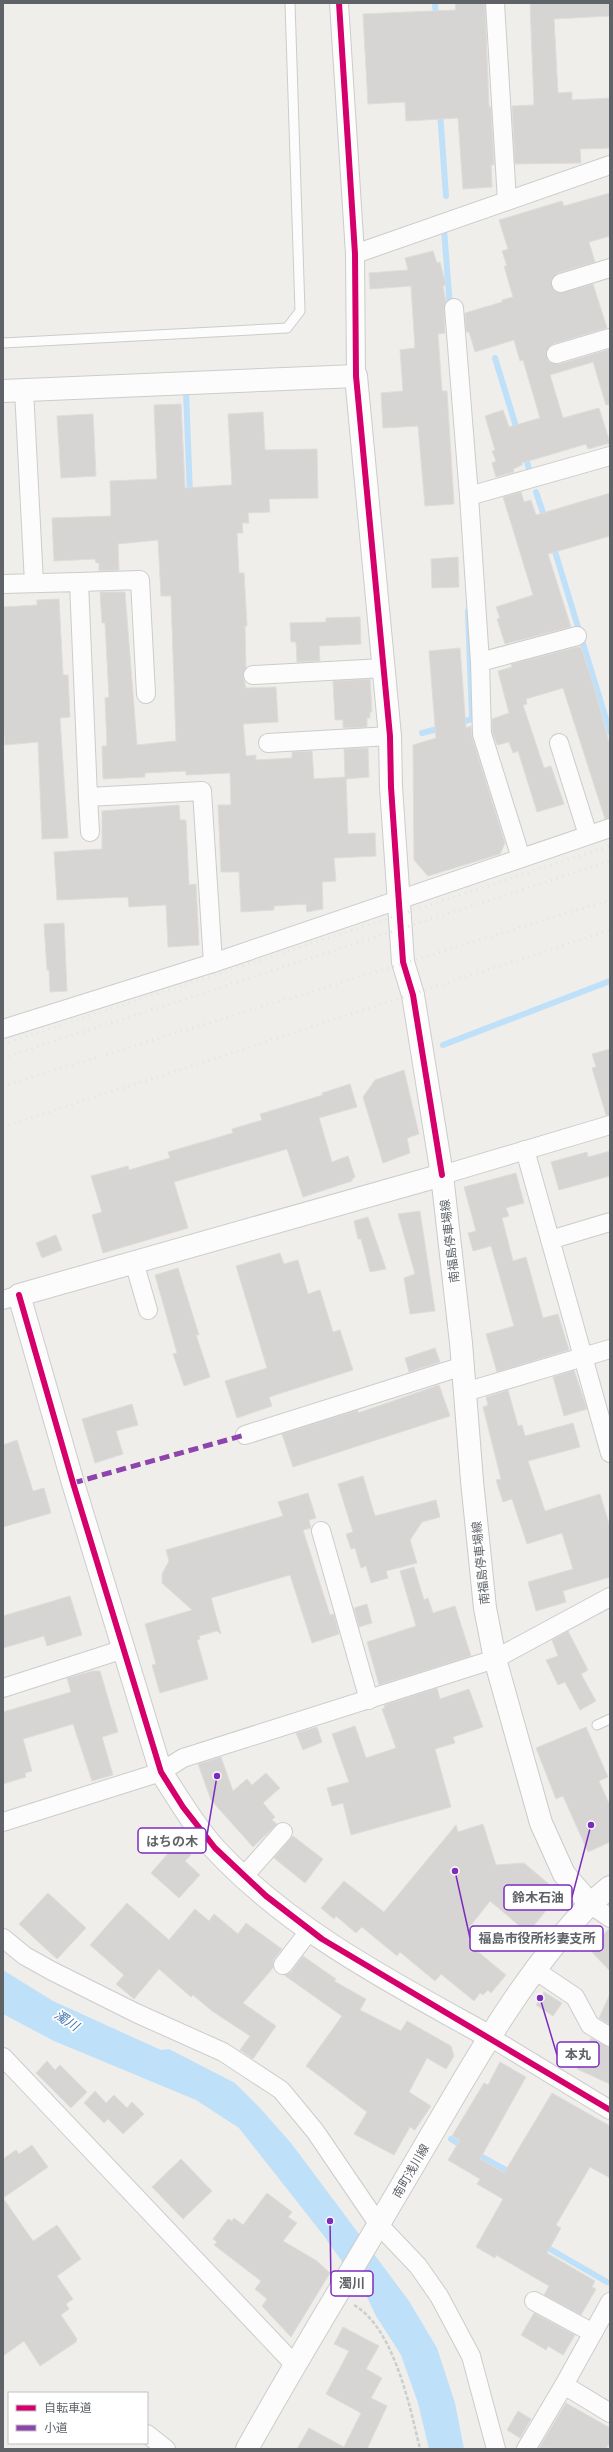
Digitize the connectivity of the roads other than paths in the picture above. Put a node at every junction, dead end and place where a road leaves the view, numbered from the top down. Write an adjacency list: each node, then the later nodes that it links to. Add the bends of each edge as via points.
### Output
1 (290, 3): 11 (lane, via 300,311 287,328)
2 (339, 3): 6 (street)
3 (495, 3): 5 (street)
4 (610, 165): 5 (street)
5 (507, 201): 6 (street)
6 (355, 254): 13 (street)
7 (610, 268): 8 (street)
8 (561, 283)
9 (454, 308): 17 (street)
10 (610, 338): 12 (street)
11 (3, 343)
12 (556, 354)
13 (356, 376): 14 (street); 23 (street, 南福島停車場線)
14 (24, 390): 15 (street); 19 (street)
15 (3, 391)
16 (610, 456): 17 (street)
17 (469, 496): 22 (street)
18 (79, 582): 19 (street); 25 (street, via 140,580); 29 (street)
19 (34, 583): 20 (street)
20 (3, 584)
21 (577, 636): 22 (street)
22 (480, 662): 33 (street, via 482,734)
23 (384, 668): 24 (street); 26 (street, 南福島停車場線)
24 (253, 675)
25 (146, 694)
26 (390, 736): 27 (street); 34 (street, 南福島停車場線)
27 (268, 743)
28 (559, 743): 32 (street)
29 (88, 797): 31 (street); 35 (street, via 202,791)
30 (610, 828): 32 (street)
31 (90, 832)
32 (588, 835): 33 (street)
33 (520, 858): 34 (street)
34 (398, 899): 35 (street); 39 (street, 南福島停車場線, via 403,962 413,995)
35 (213, 963): 36 (street)
36 (3, 1029)
37 (610, 1125): 38 (street)
38 (525, 1150): 39 (street); 41 (street)
39 (442, 1175): 42 (street); 47 (street, 南福島停車場線)
40 (610, 1222): 41 (street)
41 (550, 1240): 46 (street)
42 (134, 1262): 43 (street); 44 (street)
43 (8, 1296): 53 (street, via 73,1483)
44 (148, 1310)
45 (610, 1349): 46 (street)
46 (583, 1357): 48 (street); 50 (street)
47 (463, 1366): 48 (street, 南福島停車場線); 49 (street)
48 (465, 1392): 54 (street, 南福島停車場線, via 485,1608)
49 (245, 1435)
50 (610, 1453)
51 (321, 1531): 56 (street)
52 (610, 1597): 54 (street)
53 (124, 1649): 55 (street); 59 (street)
54 (495, 1659): 56 (street); 64 (street, 南福島停車場線, via 541,1823 564,1874)
55 (3, 1688)
56 (369, 1700): 59 (street, via 183,1758)
57 (610, 1719): 58 (lane)
58 (597, 1725)
59 (161, 1772): 60 (street); 62 (street, via 215,1848)
60 (3, 1822)
61 (283, 1832): 62 (street)
62 (244, 1876): 66 (street)
63 (610, 1887): 64 (street)
64 (590, 1904): 65 (street); 69 (street, 南町浅川線, via 564,1931)
65 (610, 1918)
66 (310, 1930): 68 (street); 70 (street, via 404,1989)
67 (3, 1938): 74 (street, via 25,1956 52,1972 223,2052 265,2077 281,2090 315,2131)
68 (283, 1965)
69 (535, 1970): 70 (street, 南町浅川線); 71 (street, via 575,1996 590,2026)
70 (490, 2036): 73 (street); 74 (street, 南町浅川線)
71 (610, 2037)
72 (3, 2057): 78 (street)
73 (610, 2110)
74 (376, 2229): 78 (street, 南町浅川線); 84 (street, via 418,2266 456,2324 471,2356)
75 (534, 2301): 77 (street)
76 (610, 2302): 77 (street)
77 (593, 2333): 79 (street)
78 (294, 2364): 83 (street, 南町浅川線)
79 (564, 2386): 80 (street); 85 (street)
80 (610, 2413)
81 (148, 2435): 82 (street)
82 (166, 2449)
83 (247, 2449)
84 (496, 2449)
85 (526, 2449)

